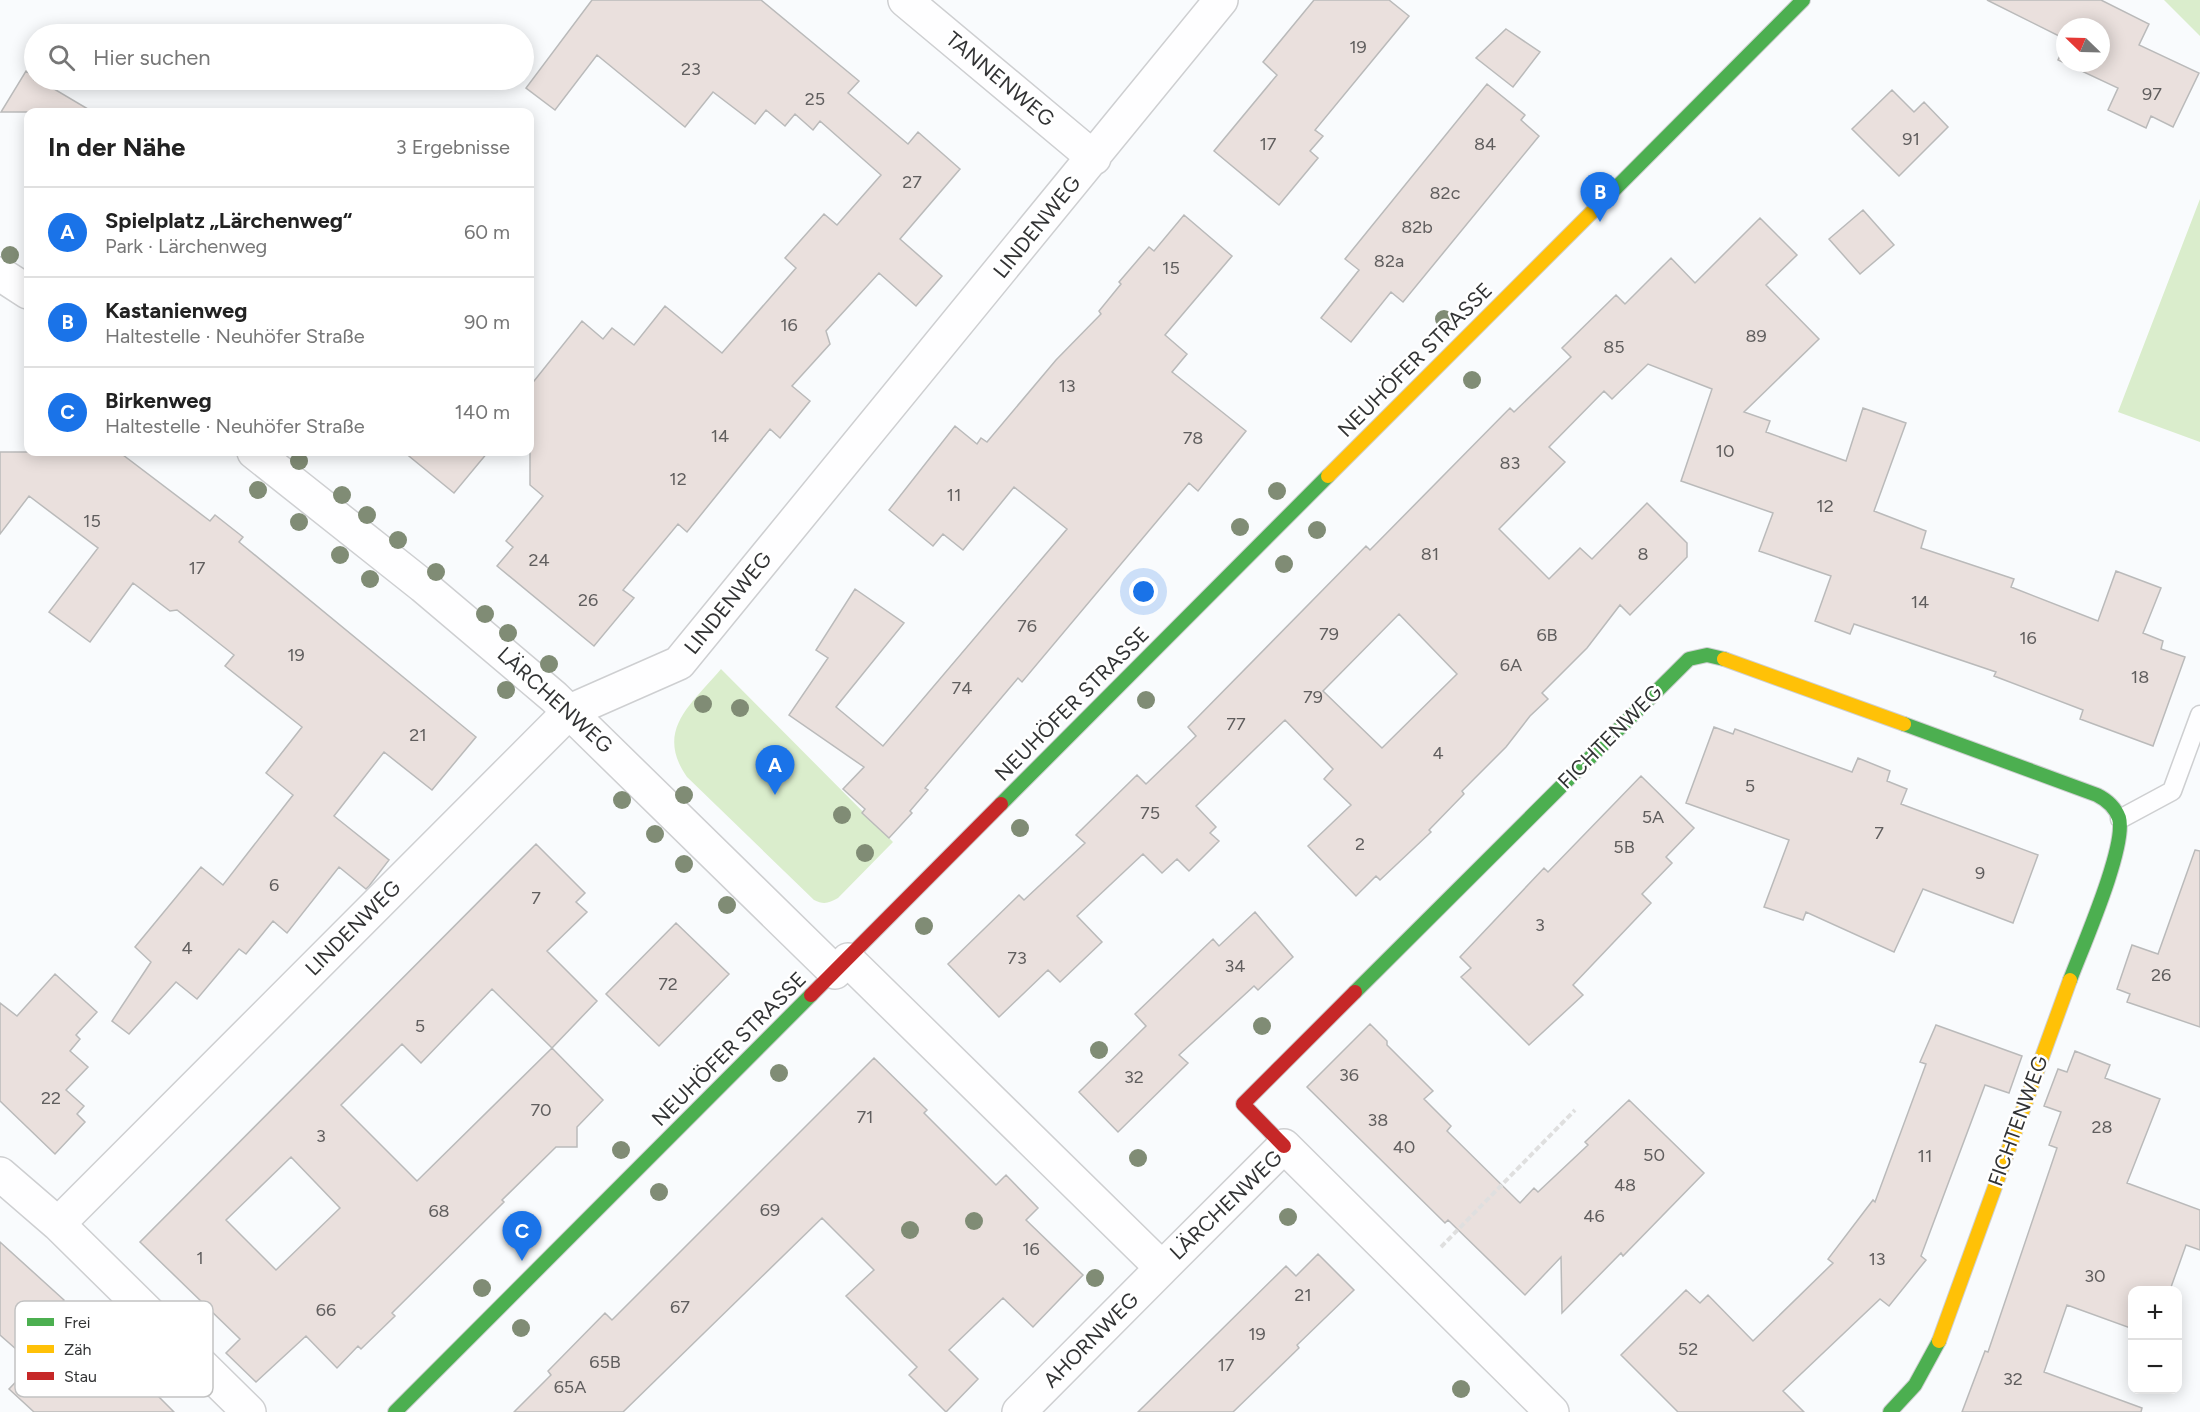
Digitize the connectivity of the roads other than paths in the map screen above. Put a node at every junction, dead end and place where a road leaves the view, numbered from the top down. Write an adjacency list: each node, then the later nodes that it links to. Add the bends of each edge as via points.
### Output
1 (906, 0): 4 (street, TANNENWEG)
2 (1221, 0): 4 (street, LINDENWEG)
3 (1803, 0): 11 (street, NEUHÖFER STRASSE)
4 (1094, 158): 8 (street, LINDENWEG, via 679,663)
5 (0, 274): 6 (street)
6 (24, 289)
7 (259, 456): 8 (street, LÄRCHENWEG, via 423,586)
8 (570, 711): 11 (street, LÄRCHENWEG); 14 (street, LINDENWEG)
9 (2200, 715): 10 (lane, via 2172,791)
10 (2120, 819): 12 (street, FICHTENWEG, via 2115,808 2097,795 1723,658 1689,659 1243,1104); 22 (street, FICHTENWEG, via 2122,827 2116,850 1935,1351 1915,1385)
11 (842, 966): 15 (street, LÄRCHENWEG); 19 (street, NEUHÖFER STRASSE)
12 (1284, 1146): 15 (street, LÄRCHENWEG); 21 (street, LÄRCHENWEG)
13 (0, 1173): 14 (street)
14 (58, 1224): 16 (street)
15 (1162, 1268): 20 (street, AHORNWEG)
16 (136, 1301)
17 (213, 1377): 18 (street)
18 (249, 1412)
19 (395, 1412)
20 (1019, 1412)
21 (1552, 1412)
22 (1890, 1412)

